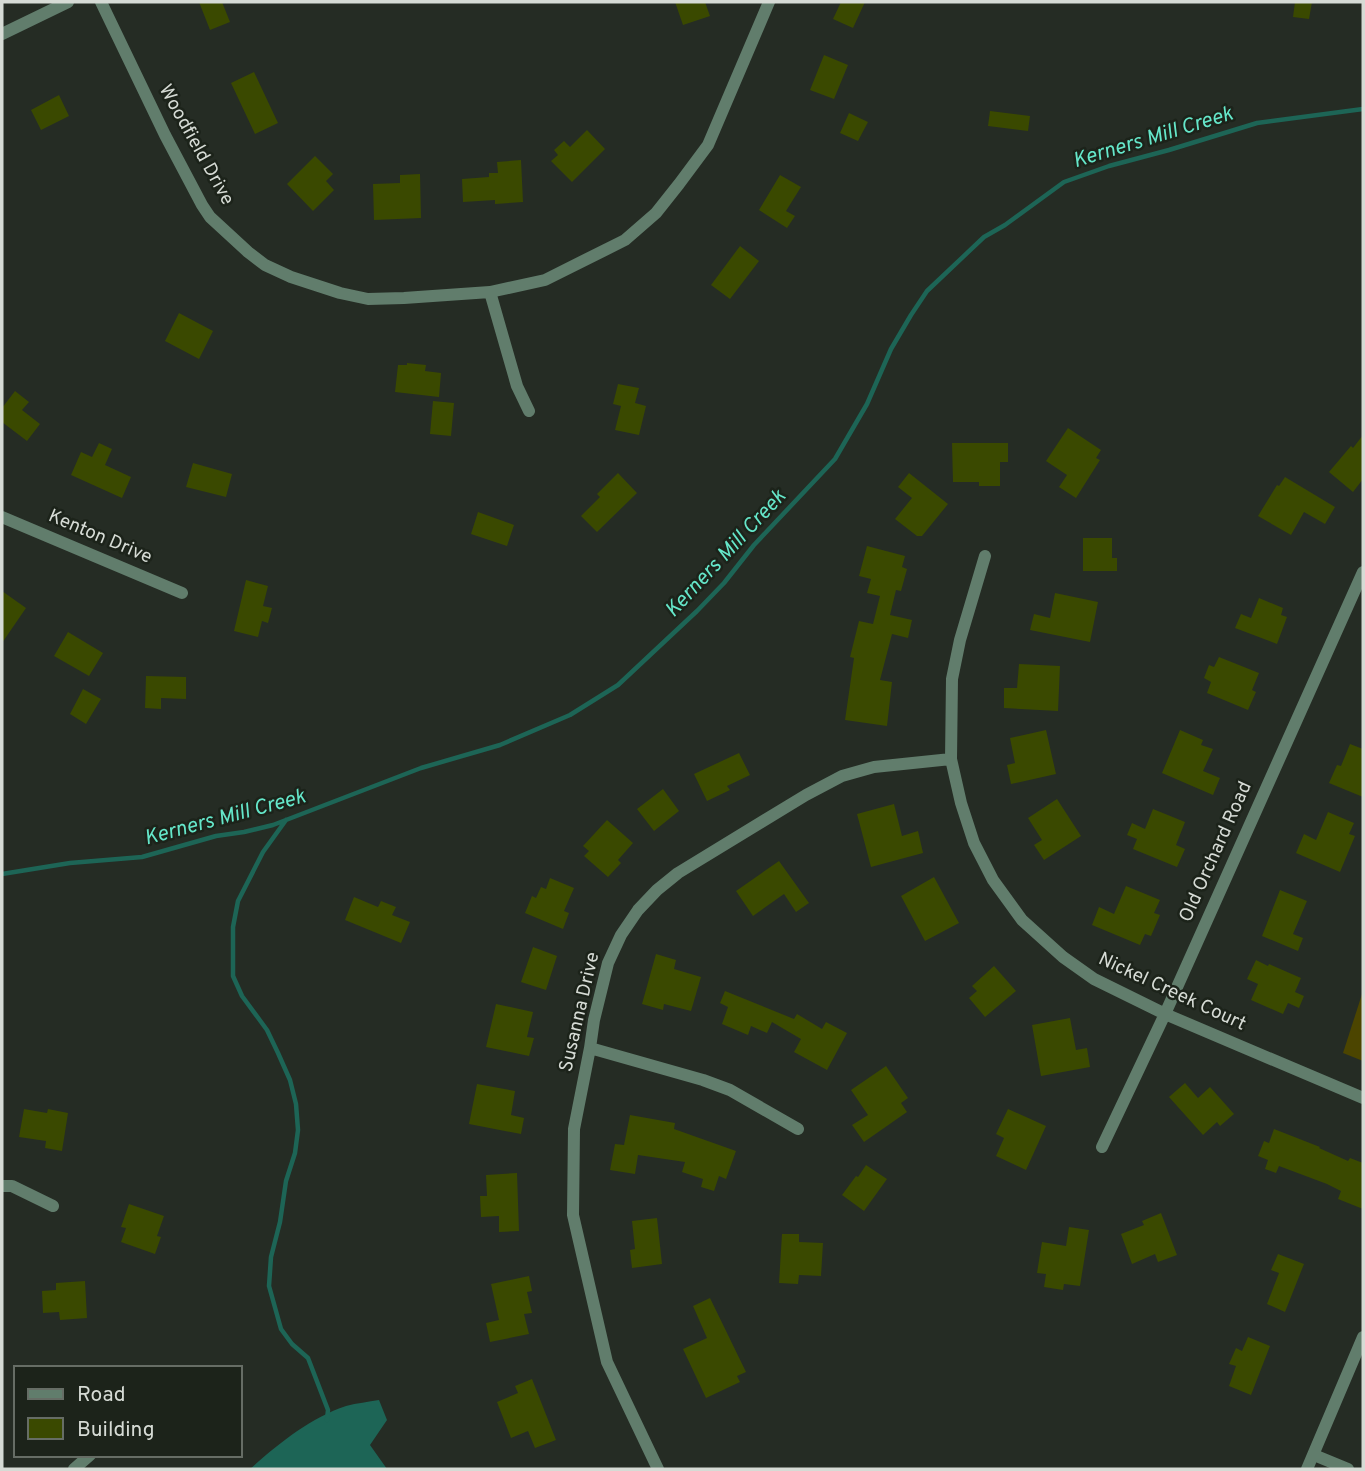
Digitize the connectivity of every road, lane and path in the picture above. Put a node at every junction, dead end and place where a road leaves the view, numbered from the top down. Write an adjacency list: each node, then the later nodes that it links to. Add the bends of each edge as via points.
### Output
1 (68, 2): 4 (street)
2 (101, 2): 5 (street, Woodfield Drive, via 202,205 265,265 368,299)
3 (769, 2): 5 (street, Woodfield Drive, via 708,145 656,213 625,240 545,280)
4 (2, 34)
5 (490, 292): 6 (street, via 517,386)
6 (529, 411)
7 (2, 517): 10 (street, Kenton Drive)
8 (985, 556): 11 (street, Nickel Creek Court, via 952,679)
9 (1363, 572): 12 (street, Old Orchard Road)
10 (182, 593)
11 (951, 760): 12 (street, Nickel Creek Court, via 974,843 1022,920 1094,979); 13 (street, Susanna Drive, via 874,767 842,776 678,873 638,910 621,935 608,963)
12 (1165, 1014): 14 (street, Nickel Creek Court); 16 (street, Old Orchard Road)
13 (590, 1048): 15 (street, via 730,1090); 23 (street, Susanna Drive, via 573,1129 573,1215 607,1362)
14 (1363, 1098)
15 (798, 1129)
16 (1102, 1147)
17 (2, 1186): 18 (street, via 12,1186)
18 (53, 1206)
19 (1363, 1338): 20 (street)
20 (1314, 1455): 24 (street); 25 (street)
21 (88, 1457): 22 (street)
22 (74, 1469)
23 (658, 1469)
24 (1307, 1469)
25 (1348, 1469)

